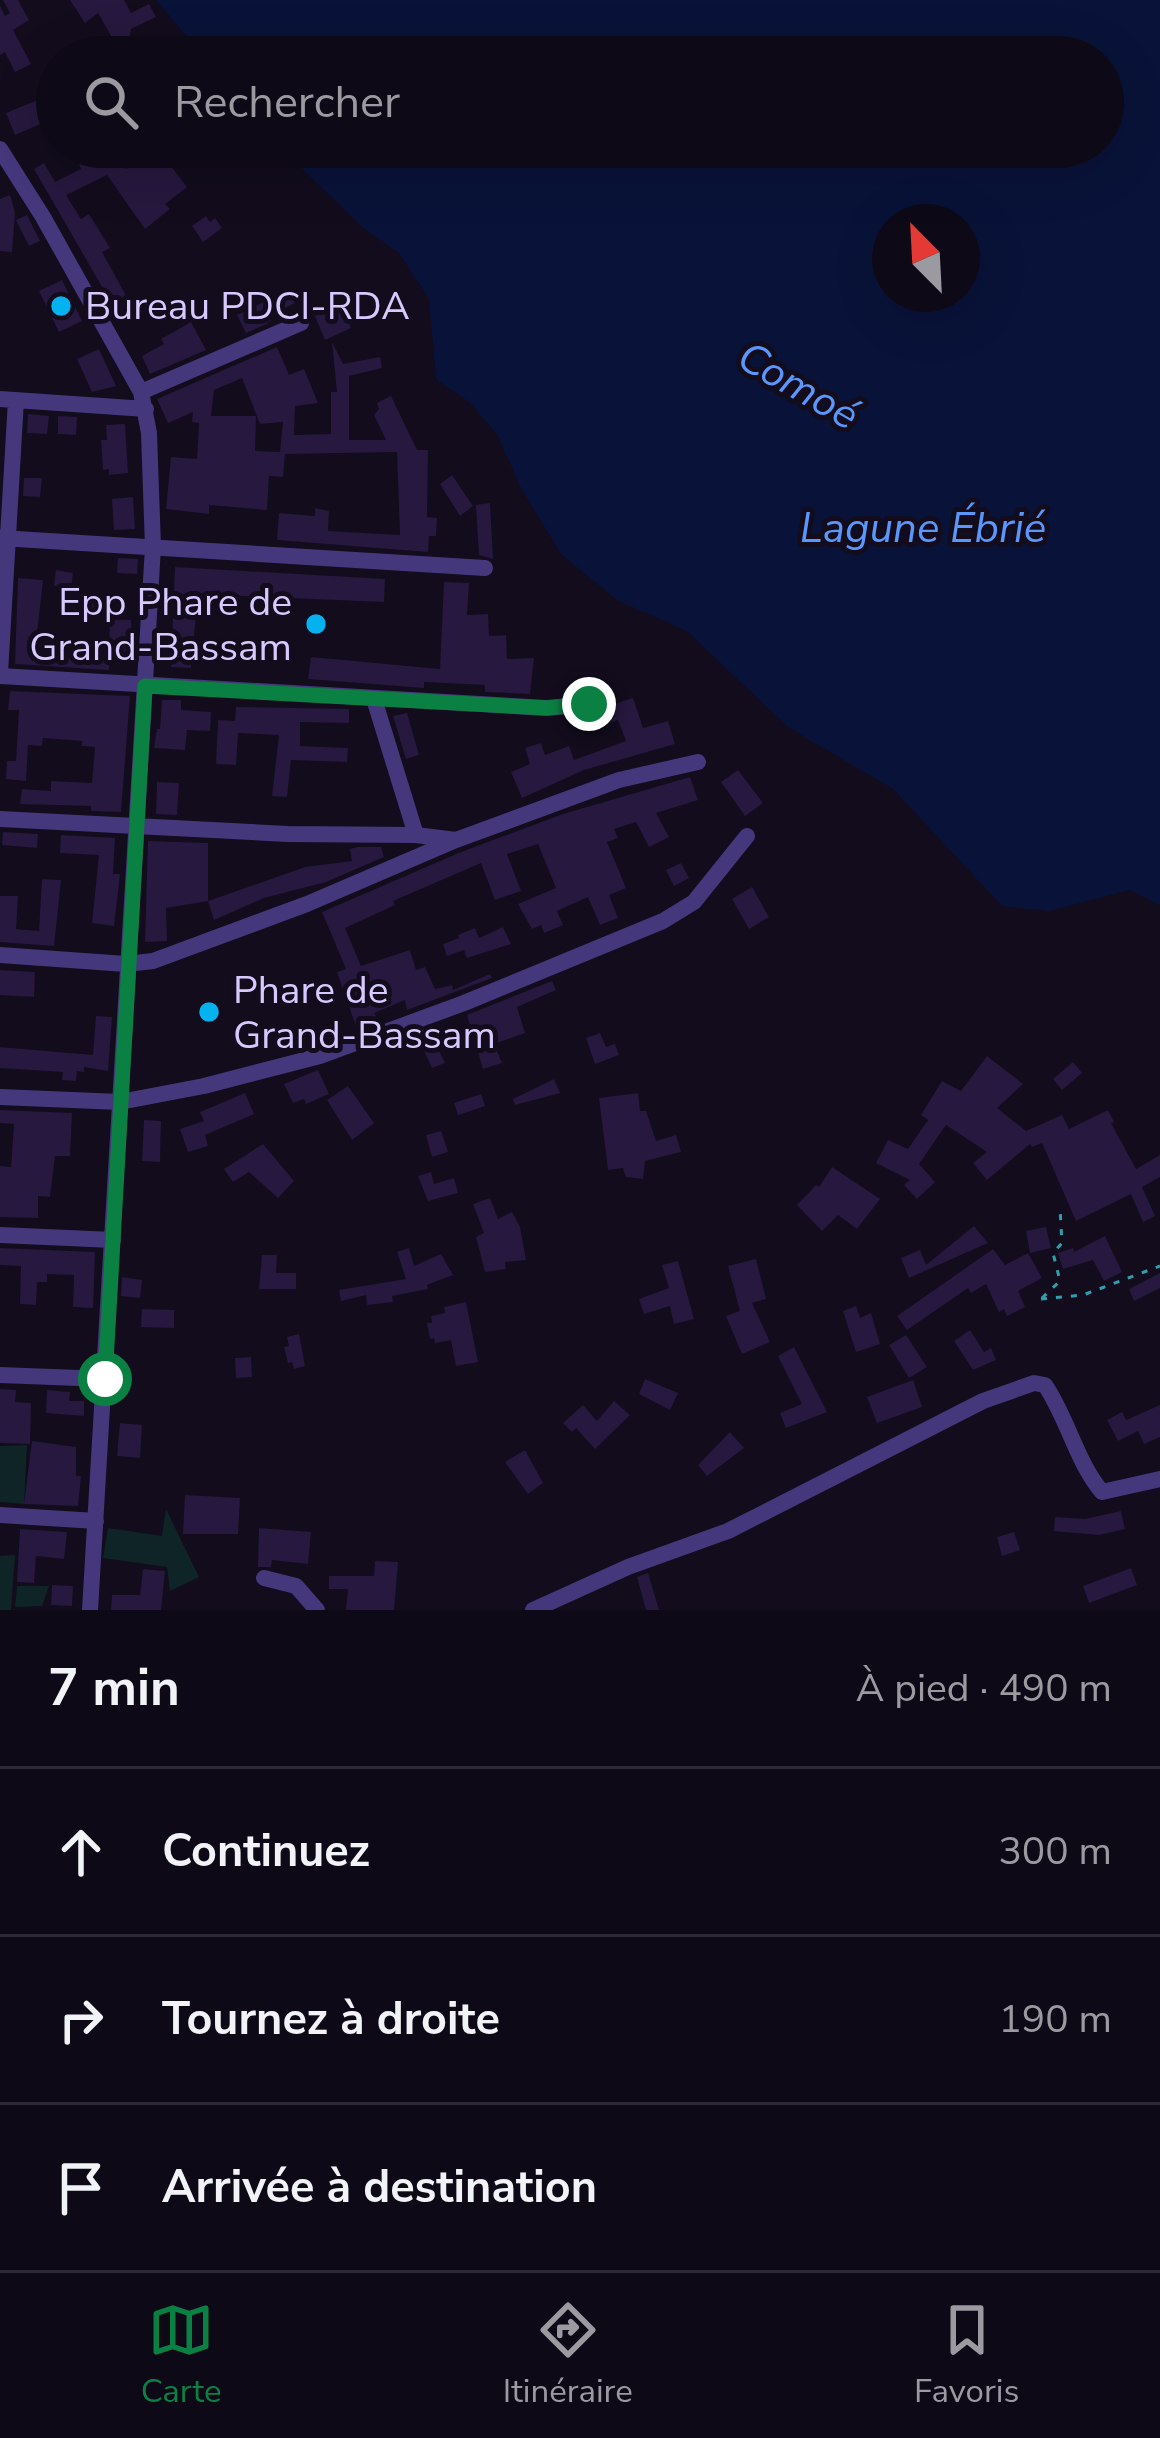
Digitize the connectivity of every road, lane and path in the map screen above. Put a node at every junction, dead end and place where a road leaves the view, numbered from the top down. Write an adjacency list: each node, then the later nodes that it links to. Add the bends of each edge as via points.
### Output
1 (0, 149): 4 (street)
2 (301, 323): 4 (street)
3 (8, 400): 4 (street); 5 (street)
4 (143, 401): 6 (street)
5 (5, 538): 6 (street); 8 (street)
6 (153, 547): 7 (street); 9 (street)
7 (485, 568)
8 (0, 674): 9 (street)
9 (145, 686): 10 (street); 14 (street)
10 (374, 699): 11 (street); 15 (street)
11 (589, 704)
12 (698, 762): 17 (street, via 619,780)
13 (0, 819): 14 (street)
14 (137, 825): 15 (street); 19 (street)
15 (416, 835): 17 (street)
16 (748, 836): 21 (street, via 694,902 648,928 320,1056)
17 (456, 840): 19 (street, via 184,952)
18 (0, 955): 19 (street)
19 (126, 964): 21 (street)
20 (0, 1097): 21 (street)
21 (120, 1102): 24 (street)
22 (1060, 1208): 25 (path, via 1062,1243 1053,1253 1060,1281 1041,1299 1083,1295)
23 (0, 1234): 24 (street)
24 (113, 1240): 27 (street)
25 (1160, 1266)
26 (0, 1376): 27 (street)
27 (105, 1379): 30 (street)
28 (1160, 1479): 34 (street, via 1102,1492 1058,1404 1045,1384 1034,1383 983,1401 728,1531)
29 (0, 1515): 30 (street)
30 (96, 1521): 32 (street)
31 (264, 1578): 33 (street, via 296,1586)
32 (90, 1610)
33 (317, 1610)
34 (533, 1610)

